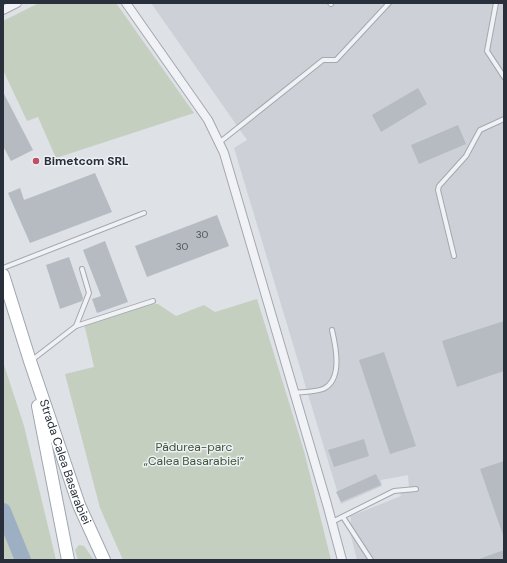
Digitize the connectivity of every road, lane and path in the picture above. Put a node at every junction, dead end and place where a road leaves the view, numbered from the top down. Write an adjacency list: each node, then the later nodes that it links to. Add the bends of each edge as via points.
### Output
1 (17, 3): 5 (street)
2 (126, 3): 8 (street, via 208,120)
3 (388, 3): 8 (lane, via 336,60 323,60)
4 (496, 3): 6 (lane, via 487,51)
5 (3, 10)
6 (504, 76)
7 (504, 119): 10 (lane, via 480,130 466,156 439,186)
8 (220, 142): 18 (street)
9 (144, 213): 11 (lane)
10 (454, 256)
11 (3, 268)
12 (82, 269): 15 (lane, via 89,293)
13 (3, 275): 17 (main road, Strada Calea Basarabiei)
14 (153, 301): 15 (lane)
15 (76, 326): 17 (lane)
16 (332, 330): 18 (lane, via 336,350 333,380 318,391)
17 (30, 361): 22 (main road, Strada Calea Basarabiei); 23 (main road, Strada Calea Basarabiei, via 79,505)
18 (295, 393): 21 (street)
19 (416, 488): 20 (lane, via 394,491)
20 (343, 517): 21 (lane); 25 (lane)
21 (332, 522): 24 (street)
22 (68, 560)
23 (104, 560)
24 (342, 560)
25 (371, 560)

